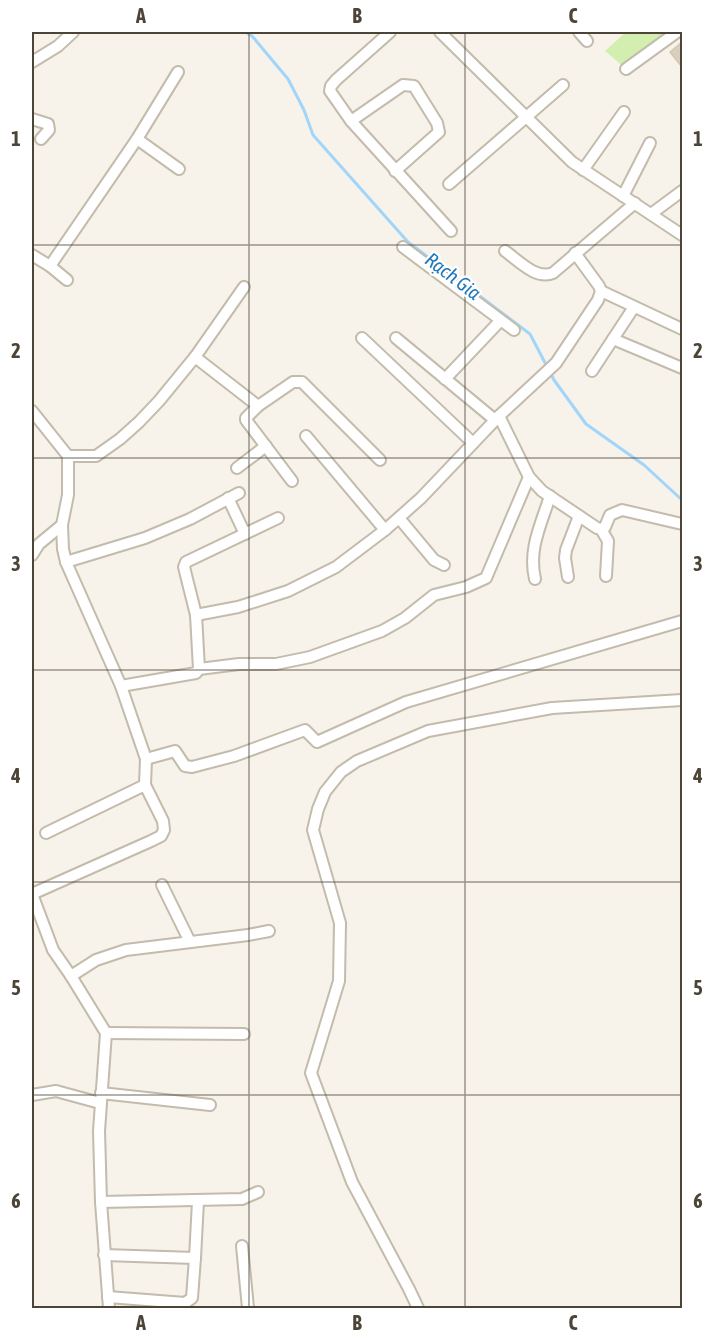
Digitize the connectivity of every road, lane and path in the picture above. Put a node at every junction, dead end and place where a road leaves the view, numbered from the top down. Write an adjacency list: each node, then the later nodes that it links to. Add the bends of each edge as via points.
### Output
1 (73, 32): 7 (street)
2 (390, 32): 14 (street, via 331,86 333,97)
3 (440, 32): 12 (street)
4 (579, 32): 6 (street)
5 (677, 32): 8 (street)
6 (587, 41)
7 (32, 62)
8 (626, 69)
9 (178, 72): 16 (street)
10 (564, 85): 12 (street)
11 (624, 112): 19 (street)
12 (527, 118): 19 (street); 21 (street)
13 (32, 119): 15 (street, via 48,124 49,130)
14 (351, 121): 20 (street); 20 (street, via 403,85 414,86 439,132)
15 (41, 139)
16 (137, 139): 18 (street); 32 (street)
17 (650, 143): 23 (street)
18 (179, 168)
19 (583, 170): 23 (street)
20 (396, 171): 26 (street)
21 (450, 184)
22 (682, 190): 25 (street)
23 (623, 196): 24 (street)
24 (635, 203): 25 (street); 30 (street)
25 (651, 214): 27 (street)
26 (451, 231)
27 (682, 235)
28 (403, 247): 37 (street)
29 (505, 251): 30 (street, via 545,276)
30 (574, 253): 35 (street)
31 (32, 255): 32 (street)
32 (50, 266): 33 (street)
33 (67, 280)
34 (244, 287): 43 (street)
35 (601, 291): 36 (street); 49 (street, via 556,363)
36 (634, 307): 38 (street); 42 (street)
37 (500, 321): 39 (street); 46 (street)
38 (682, 328)
39 (514, 330)
40 (362, 338): 51 (street)
41 (396, 338): 46 (street)
42 (613, 339): 44 (street); 45 (street)
43 (195, 357): 47 (street); 53 (street, via 140,422 120,439 96,456)
44 (682, 368)
45 (592, 371)
46 (445, 379): 49 (street)
47 (258, 406): 52 (street, via 246,420); 54 (street, via 292,382 302,382)
48 (32, 411): 53 (street)
49 (497, 418): 51 (street); 56 (street)
50 (306, 436): 67 (street)
51 (473, 443): 63 (street)
52 (266, 446): 55 (street); 57 (street)
53 (68, 456): 65 (street, via 68,495)
54 (380, 460)
55 (237, 468)
56 (529, 477): 59 (street); 77 (street, via 486,578 434,595 382,632 310,657 276,664)
57 (292, 481)
58 (239, 493): 60 (street)
59 (550, 496): 61 (street); 74 (street, via 532,550)
60 (228, 498): 68 (street); 70 (street, via 145,538)
61 (579, 516): 66 (street); 73 (street, via 566,550)
62 (278, 518): 68 (street)
63 (399, 518): 67 (street); 71 (street, via 434,560)
64 (682, 524): 66 (street, via 622,510 610,514)
65 (62, 525): 69 (street); 70 (street)
66 (602, 529): 72 (street, via 608,541)
67 (385, 531): 75 (street, via 336,567 288,591)
68 (245, 534): 75 (street, via 184,564)
69 (32, 555)
70 (66, 562): 78 (street)
71 (444, 565)
72 (606, 576)
73 (568, 577)
74 (535, 579)
75 (196, 615): 77 (street)
76 (682, 621): 80 (street, via 406,702 317,742 305,730 192,767 185,766 175,751)
77 (199, 669): 78 (street, via 192,675)
78 (122, 686): 80 (street)
79 (682, 700): 101 (street, via 552,708 428,731 357,761 340,772 325,792 313,830 340,923 339,981 311,1072 352,1182)
80 (146, 759): 81 (street)
81 (145, 785): 82 (street); 84 (street, via 163,821 161,836)
82 (46, 833)
83 (162, 885): 86 (street)
84 (32, 894): 87 (street, via 53,950)
85 (269, 931): 86 (street)
86 (190, 942): 87 (street, via 115,953)
87 (71, 976): 88 (street)
88 (106, 1033): 89 (street); 91 (street)
89 (244, 1034)
90 (32, 1095): 91 (street, via 45,1092)
91 (100, 1098): 92 (street); 95 (street)
92 (210, 1105)
93 (258, 1192): 94 (street, via 242,1199)
94 (198, 1201): 95 (street); 98 (street)
95 (100, 1202): 97 (street)
96 (242, 1246): 100 (street)
97 (104, 1255): 98 (street); 99 (street)
98 (195, 1258): 99 (street, via 189,1302)
99 (108, 1303)
100 (248, 1308)
101 (418, 1308)

